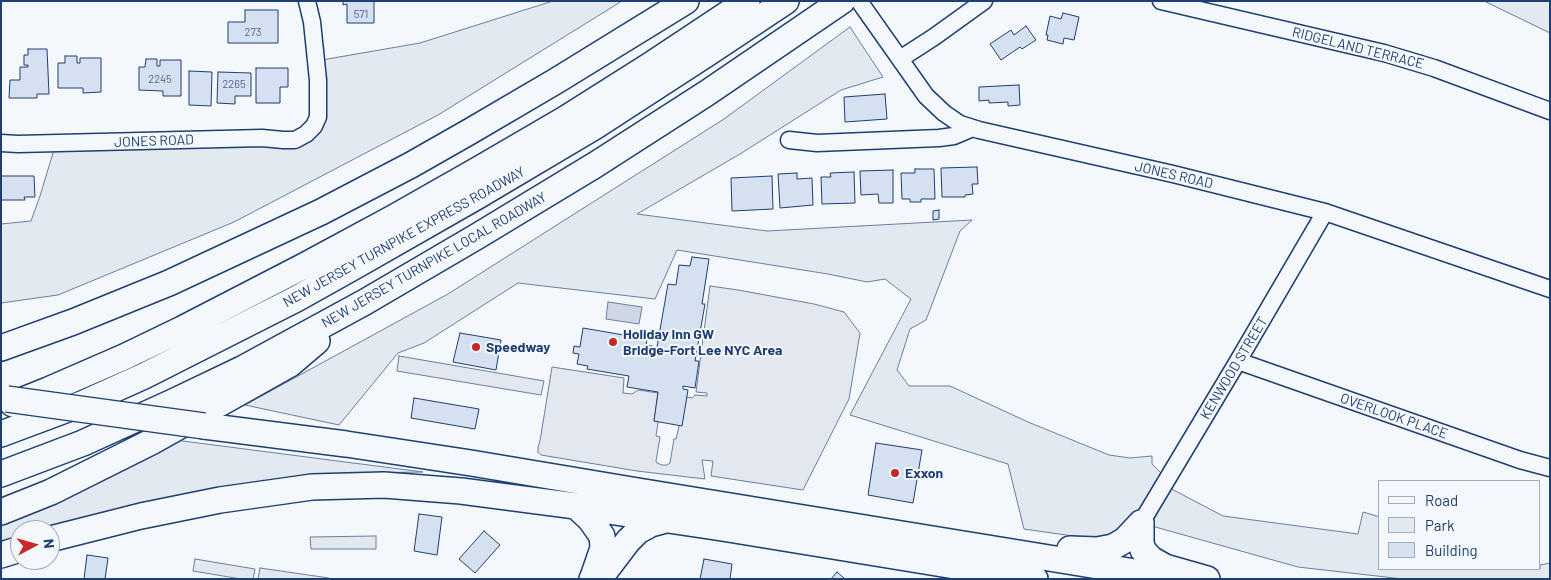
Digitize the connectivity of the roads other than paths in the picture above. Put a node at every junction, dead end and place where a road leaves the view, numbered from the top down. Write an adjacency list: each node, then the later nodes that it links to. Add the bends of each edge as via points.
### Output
1 (307, 1): 13 (street, JONES ROAD, via 312,22 319,106 314,126 295,140)
2 (686, 1): 17 (highway, via 469,132 321,212 169,283)
3 (747, 1): 19 (highway, NEW JERSEY TURNPIKE EXPRESS ROADWAY, via 579,110 393,218 182,329 65,383)
4 (786, 1): 20 (highway, NEW JERSEY TURNPIKE EXPRESS ROADWAY, via 586,131 355,266 144,376)
5 (842, 1): 16 (highway, NEW JERSEY TURNPIKE LOCAL ROADWAY, via 595,165)
6 (859, 1): 9 (street, JONES ROAD)
7 (984, 1): 9 (street)
8 (1161, 1): 10 (street, RIDGELAND TERRACE, via 1384,53)
9 (900, 59): 11 (street, JONES ROAD, via 937,108 955,122)
10 (1550, 111)
11 (972, 128): 12 (street, via 939,138 817,143); 14 (street, JONES ROAD)
12 (789, 140)
13 (1, 143)
14 (1325, 212): 15 (street, JONES ROAD); 18 (street, KENWOOD STREET)
15 (1550, 289)
16 (365, 302): 22 (highway, NEW JERSEY TURNPIKE LOCAL ROADWAY, via 181,399 75,446); 24 (highway, via 290,364 84,477)
17 (1, 348)
18 (1238, 361): 21 (street, OVERLOOK PLACE); 26 (street, KENWOOD STREET)
19 (3, 402): 28 (highway, bridge, via 337,443)
20 (1, 434)
21 (1550, 468)
22 (1, 474)
23 (576, 506): 25 (highway); 27 (highway, via 435,489 384,485 327,486 193,505); 29 (highway, via 602,536 603,548)
24 (1, 512)
25 (668, 520): 29 (highway, via 638,531 606,570); 30 (highway)
26 (1141, 523): 28 (highway, via 1119,544 1105,549); 32 (highway, via 1141,543 1151,559)
27 (60, 536)
28 (978, 546): 31 (highway)
29 (592, 579)
30 (1034, 579)
31 (1178, 579)
32 (1207, 579)

